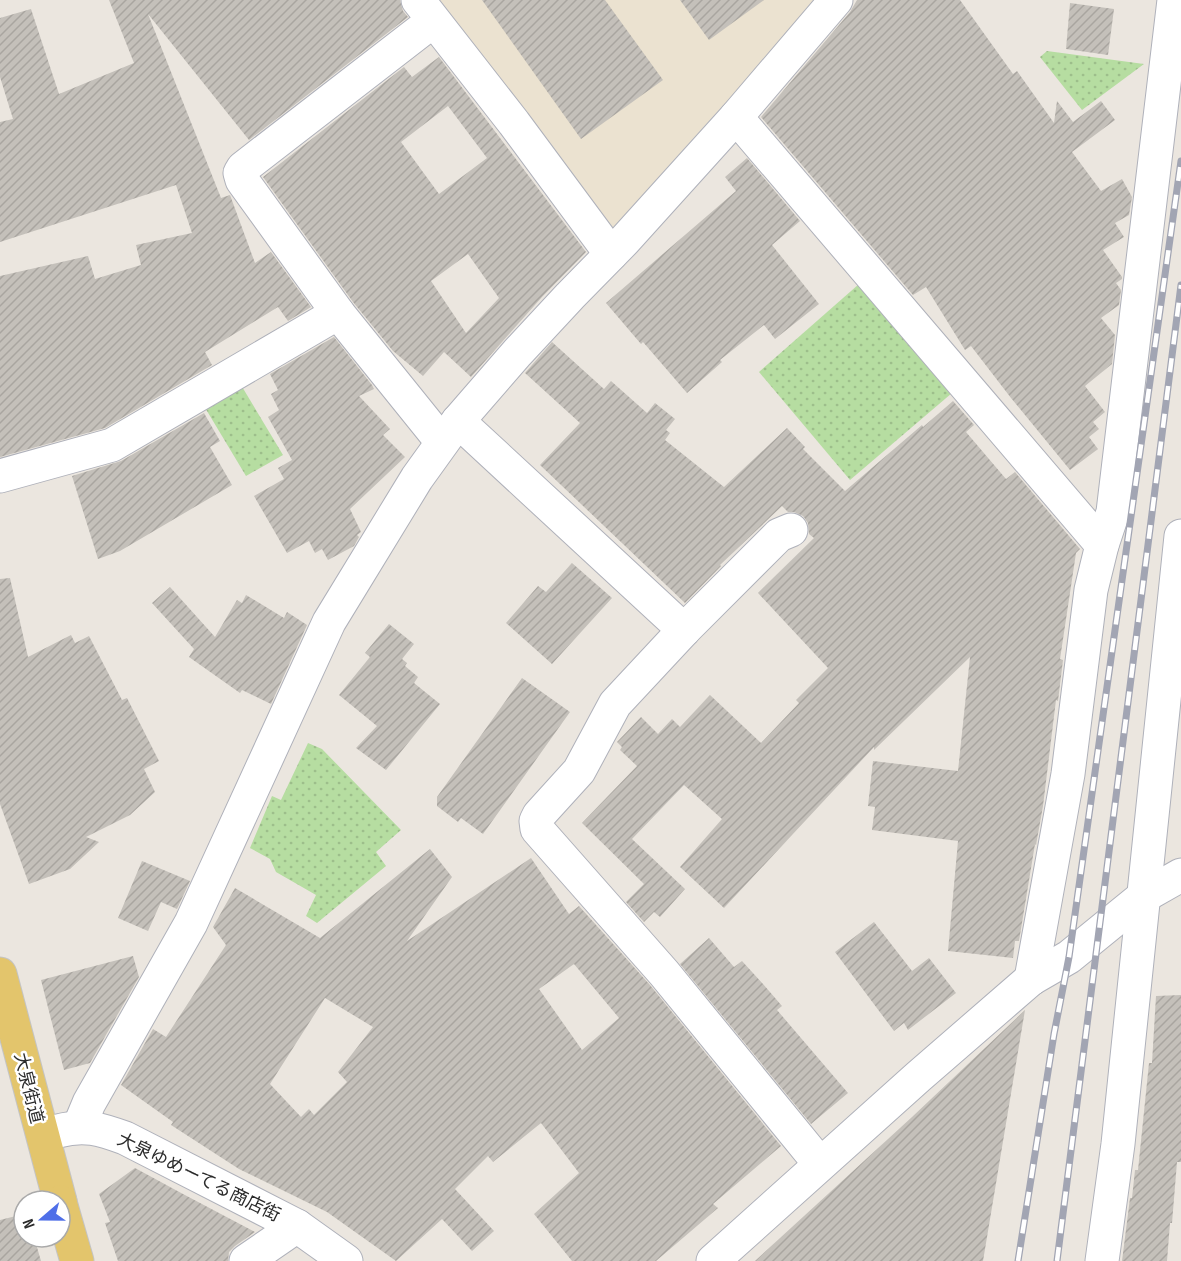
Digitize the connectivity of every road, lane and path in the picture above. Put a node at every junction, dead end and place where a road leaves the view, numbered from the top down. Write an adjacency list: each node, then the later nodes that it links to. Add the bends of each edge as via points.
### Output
1 (836, 0): 4 (street)
2 (1174, 0): 11 (street, via 1113,512)
3 (426, 10): 5 (street); 6 (street, via 240,173)
4 (736, 117): 5 (street); 11 (street)
5 (611, 254): 7 (street, via 524,345)
6 (338, 313): 7 (street); 8 (street, via 112,445)
7 (450, 431): 12 (street); 17 (street, via 329,621 191,923)
8 (0, 476)
9 (791, 530): 12 (street, via 779,535)
10 (1181, 536): 14 (street)
11 (1102, 545): 16 (street, via 1091,590 1068,774)
12 (684, 630): 19 (street, via 615,704 579,771 538,815 537,829 664,973)
13 (1181, 875): 14 (street)
14 (1144, 896): 16 (street, via 1069,957); 27 (street)
15 (0, 974): 18 (main road, 大泉街道)
16 (1031, 979): 19 (street)
17 (79, 1127): 18 (street, 大泉ゆめーてる商店街); 21 (street, 大泉ゆめーてる商店街, via 125,1138)
18 (42, 1136): 20 (main road, 大泉街道)
19 (820, 1164): 26 (street)
20 (56, 1189)
21 (297, 1226): 24 (street); 25 (street, 大泉ゆめーてる商店街)
22 (72, 1244): 23 (main road, 大泉街道)
23 (77, 1261)
24 (246, 1261)
25 (346, 1261)
26 (713, 1261)
27 (1102, 1261)

